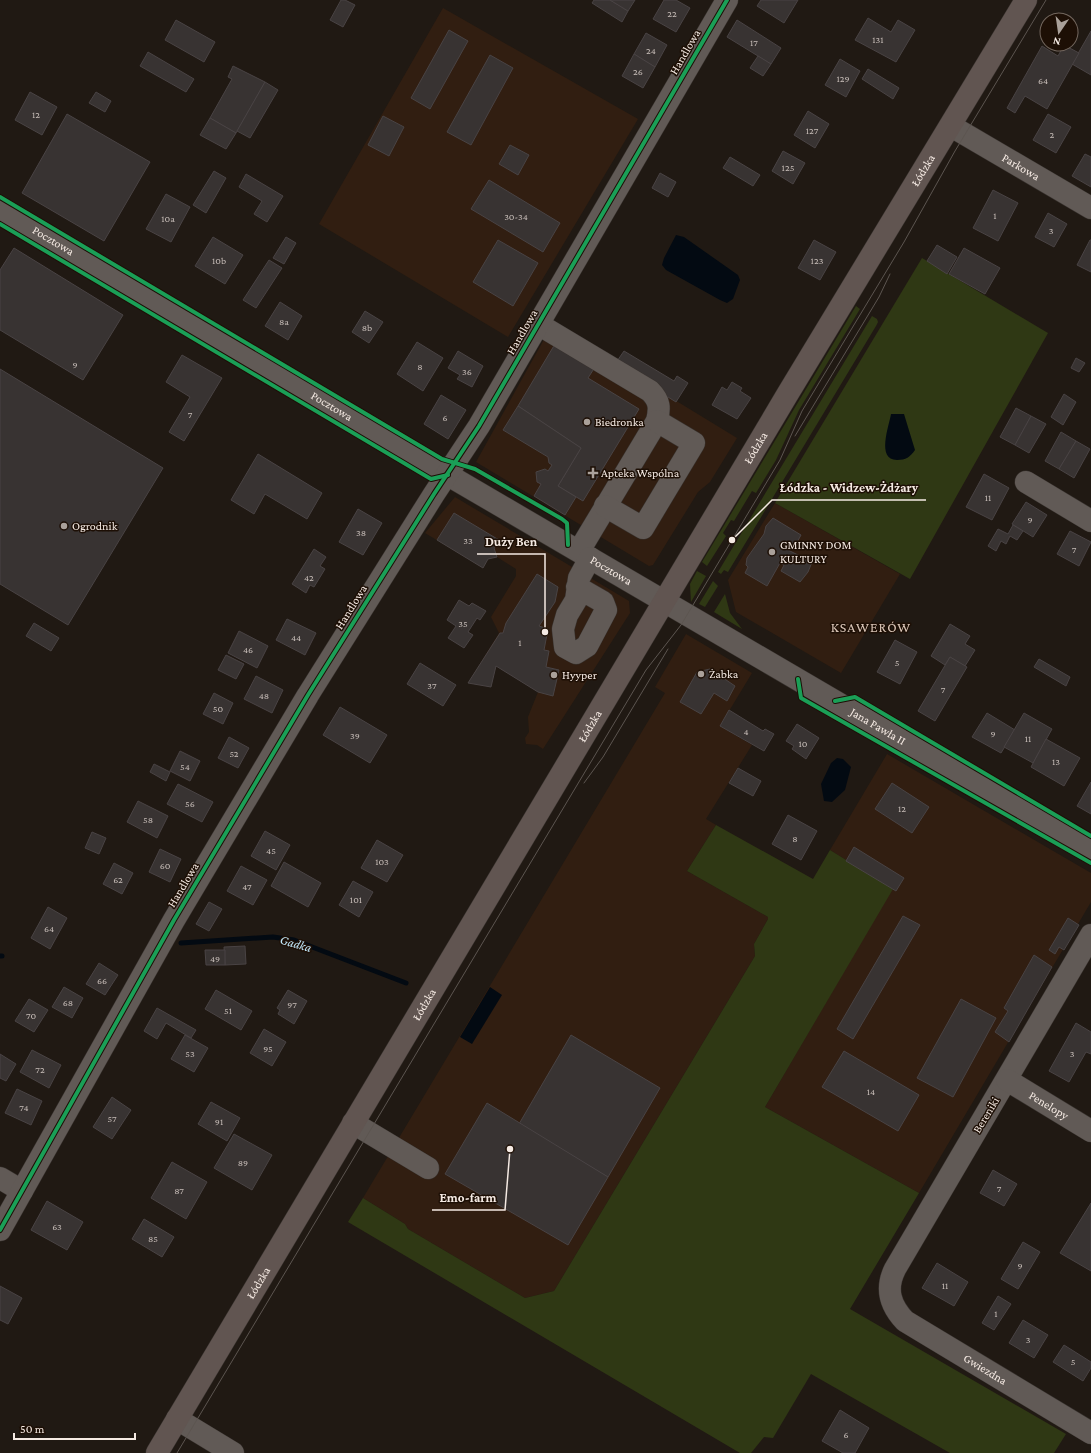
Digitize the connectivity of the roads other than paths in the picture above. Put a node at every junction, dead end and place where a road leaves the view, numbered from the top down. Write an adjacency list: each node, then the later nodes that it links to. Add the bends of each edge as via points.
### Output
1 (727, 0): 6 (street, Handlowa)
2 (1026, 0): 3 (main road, Łódzka)
3 (951, 126): 4 (street, Parkowa); 14 (main road, Łódzka)
4 (1091, 208)
5 (0, 209): 8 (street, Pocztowa)
6 (538, 324): 7 (street, via 650,391 658,399); 8 (street, Handlowa, via 480,426)
7 (657, 421): 10 (street); 10 (street, via 694,443 643,528)
8 (448, 475): 12 (street, Pocztowa); 22 (street, Handlowa, via 308,695 186,899)
9 (1026, 482): 11 (street)
10 (606, 506): 12 (street)
11 (1091, 521)
12 (584, 554): 13 (street); 14 (street, Pocztowa)
13 (576, 587)
14 (664, 601): 15 (street, Jana Pawła II); 18 (main road, Łódzka)
15 (1091, 851)
16 (1091, 936): 17 (street, Bereniki)
17 (1007, 1080): 19 (street, Penelopy); 24 (street, Bereniki, via 895,1269 889,1285)
18 (353, 1123): 20 (street); 25 (main road, Łódzka)
19 (1091, 1131)
20 (428, 1168)
21 (0, 1178): 22 (street)
22 (22, 1191): 23 (street, Handlowa)
23 (0, 1230)
24 (890, 1296): 26 (street, Gwiezdna, via 897,1313 905,1321)
25 (177, 1419): 27 (main road, Łódzka); 28 (street)
26 (1091, 1433)
27 (156, 1453)
28 (233, 1453)

